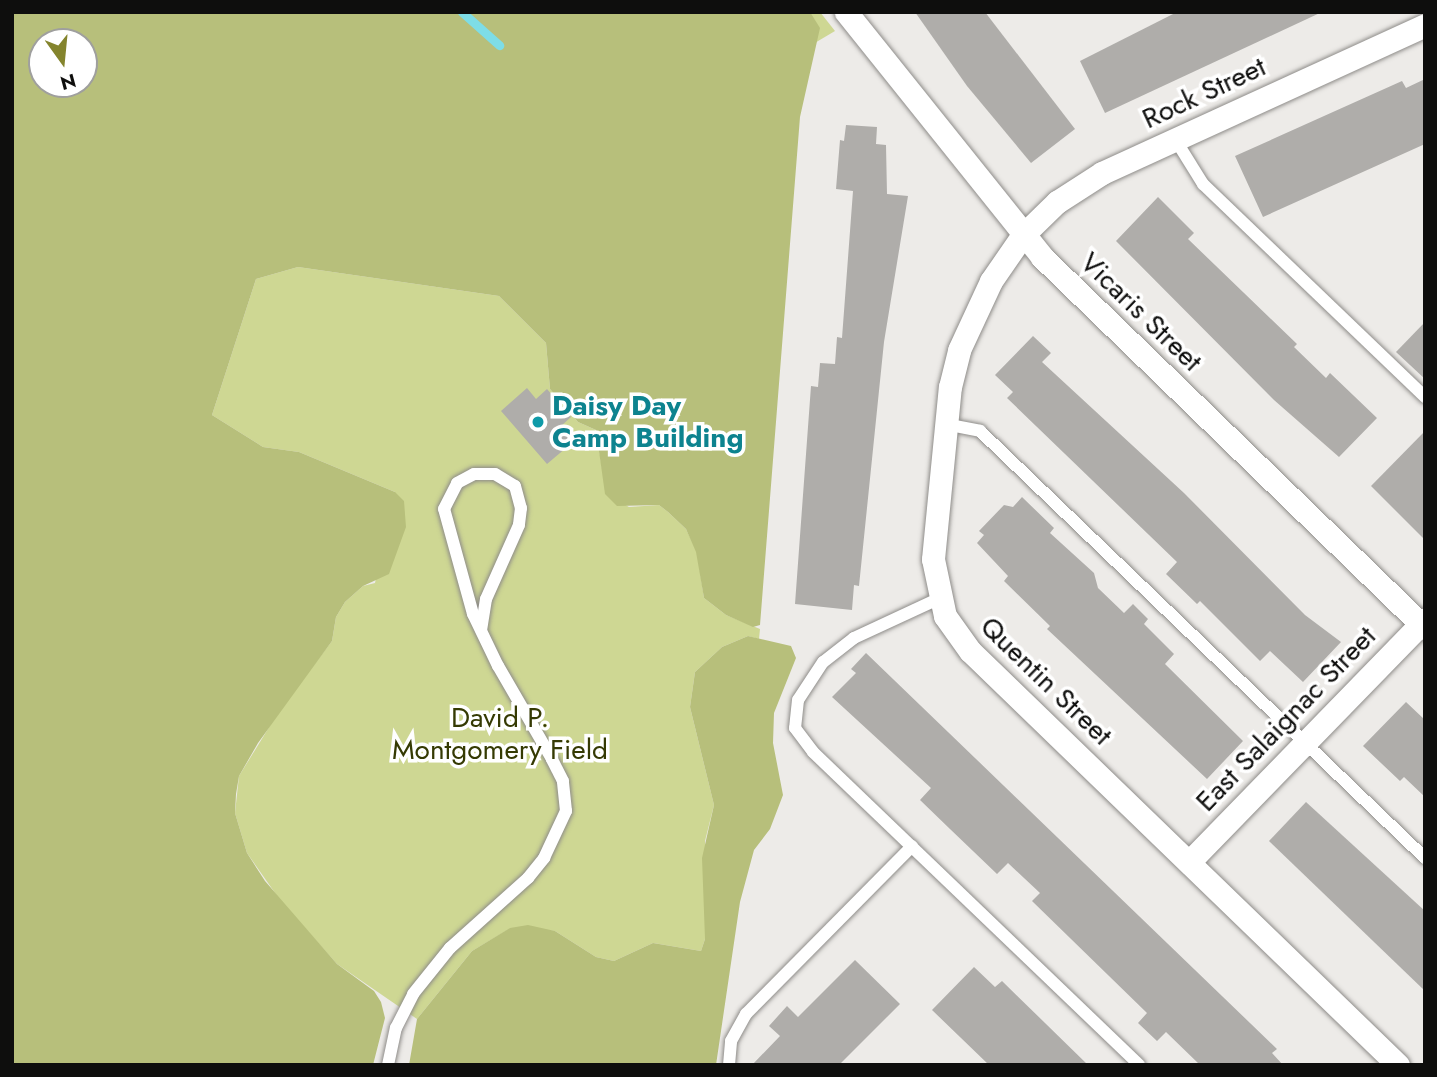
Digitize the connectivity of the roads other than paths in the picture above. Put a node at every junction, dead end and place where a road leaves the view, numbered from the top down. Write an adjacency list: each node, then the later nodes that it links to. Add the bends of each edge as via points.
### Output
1 (846, 12): 4 (street, Vicaris Street)
2 (1425, 25): 3 (street, Rock Street)
3 (1175, 139): 4 (street, Rock Street, via 1079,187); 5 (lane, via 1203,184)
4 (1022, 236): 6 (street, Quentin Street, via 972,315 950,387); 8 (street, Vicaris Street)
5 (1425, 397)
6 (945, 424): 7 (street, Quentin Street, via 933,559); 10 (lane, via 980,431)
7 (938, 599): 11 (lane, via 835,652 807,682 794,716 801,738); 13 (street, Quentin Street, via 955,635 970,651)
8 (1423, 623): 10 (street, East Salaignac Street)
9 (481, 630): 9 (lane, via 486,599 519,524 521,508 515,486 495,474 474,474 457,483 444,509 463,587); 14 (lane, via 563,781 566,811 544,858 450,948 413,994 396,1028)
10 (1304, 743): 12 (lane); 13 (street, East Salaignac Street)
11 (912, 846): 15 (lane, via 746,1014 731,1041); 16 (lane)
12 (1425, 859)
13 (1190, 861): 17 (street, Quentin Street)
14 (388, 1065)
15 (729, 1065)
16 (1139, 1065)
17 (1398, 1065)

